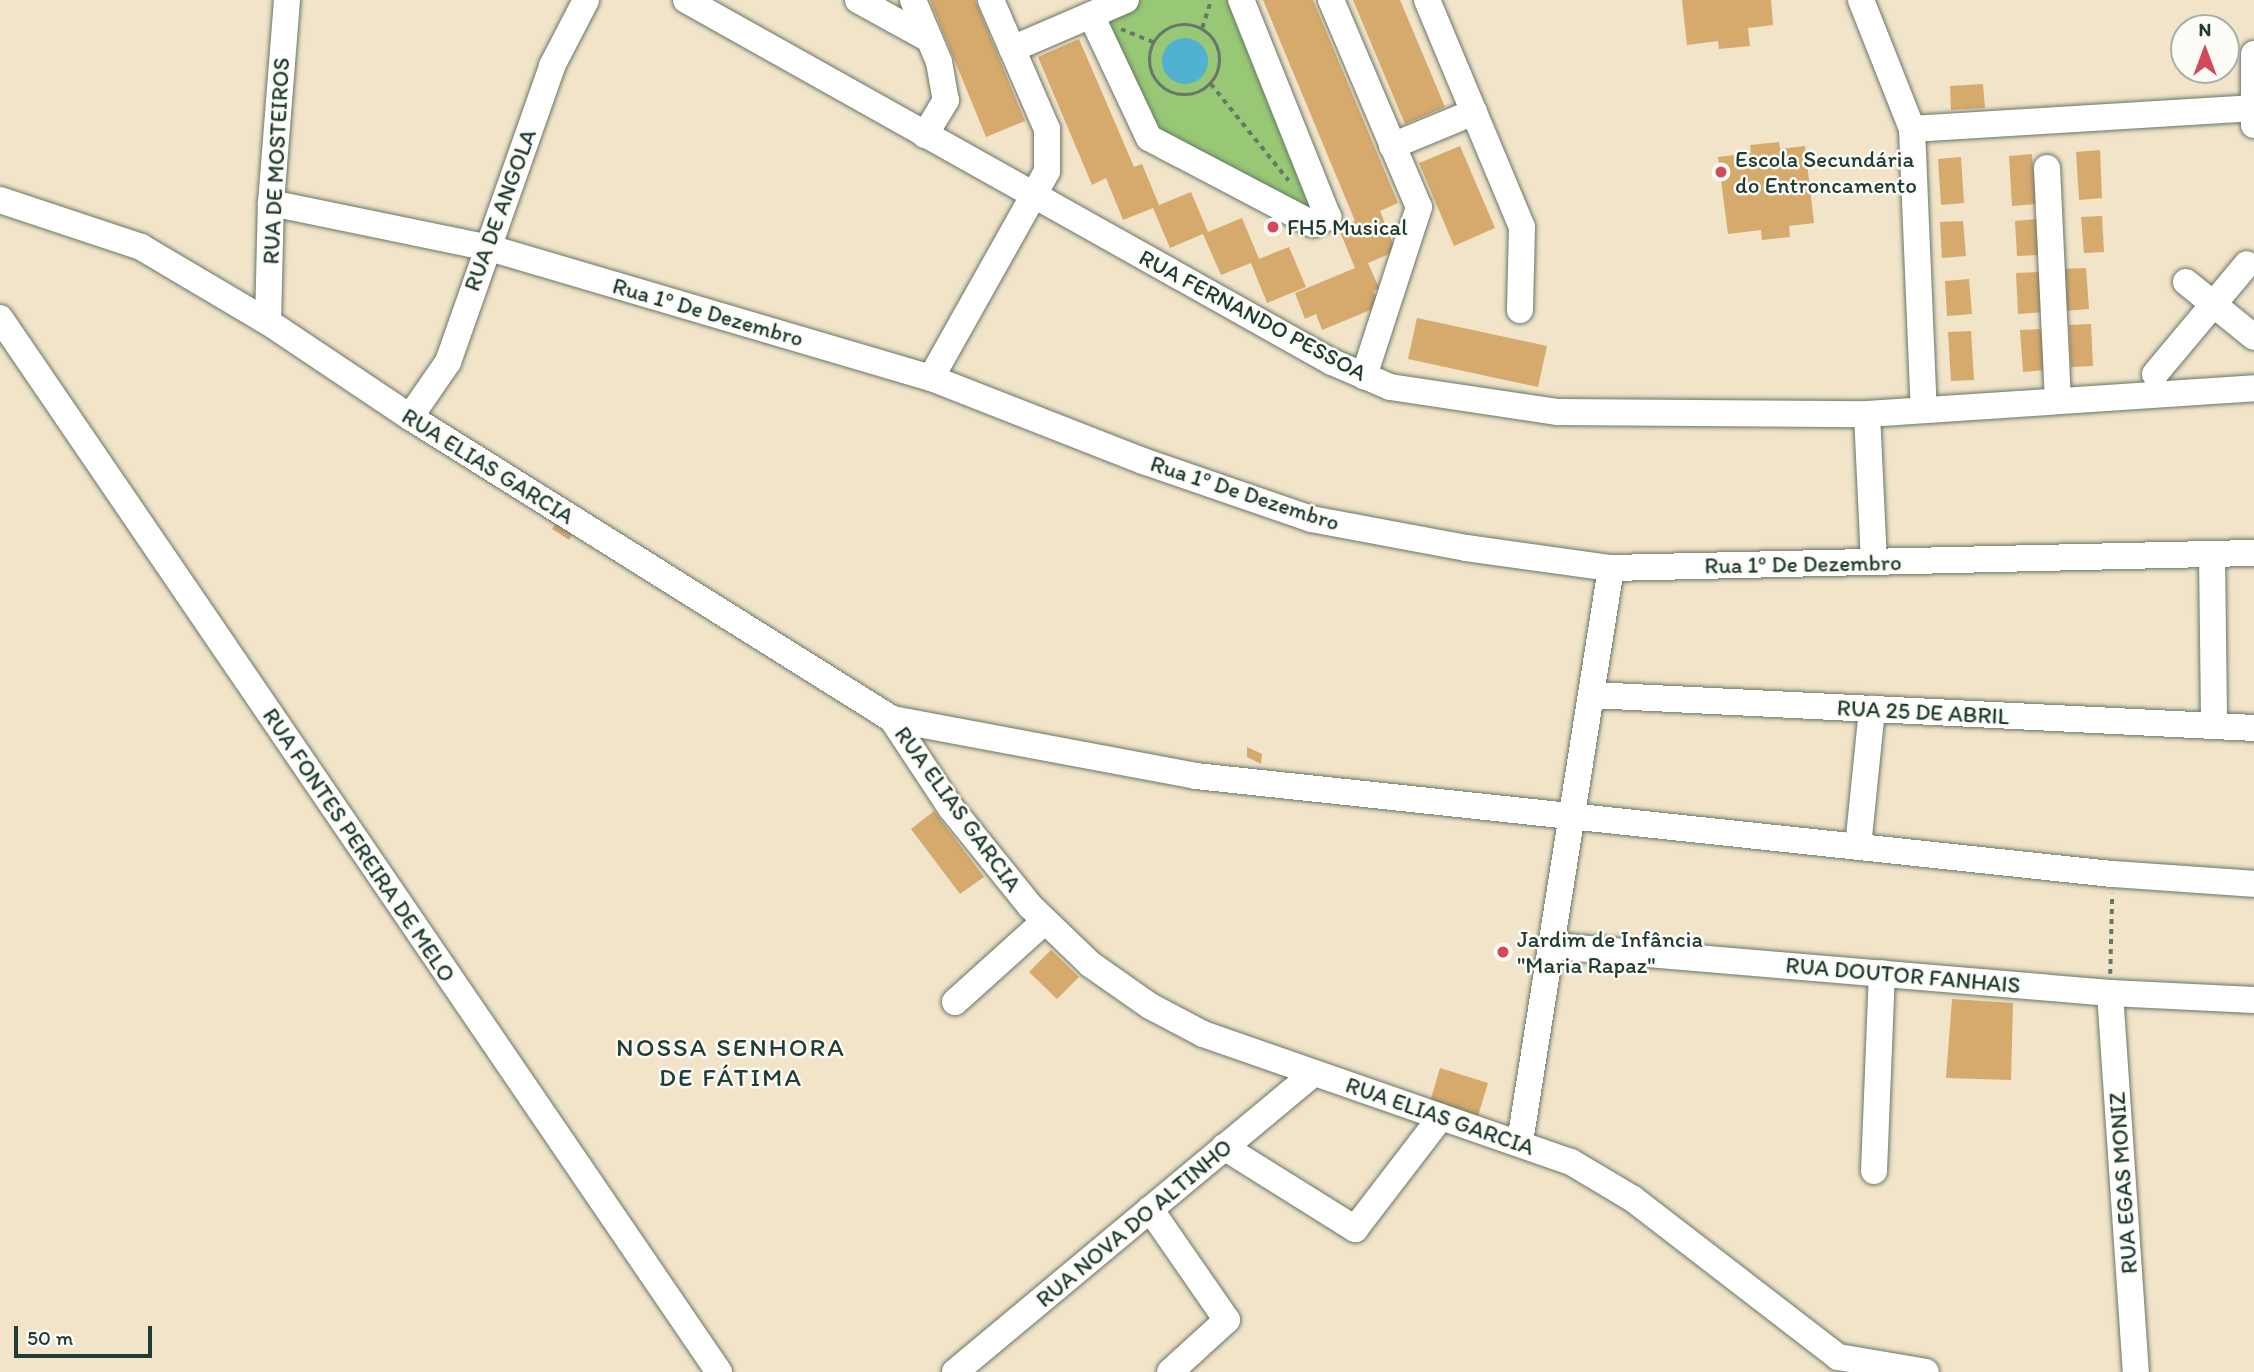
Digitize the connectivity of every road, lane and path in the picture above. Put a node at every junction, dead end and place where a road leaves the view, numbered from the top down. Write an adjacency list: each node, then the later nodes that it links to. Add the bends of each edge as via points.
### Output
1 (287, 0): 30 (street, RUA DE MOSTEIROS)
2 (586, 0): 31 (street, RUA DE ANGOLA, via 552,66)
3 (686, 0): 24 (street, RUA FERNANDO PESSOA)
4 (858, 0): 16 (street)
5 (913, 0): 16 (street)
6 (991, 0): 18 (street)
7 (1126, 0): 13 (street)
8 (1211, 0): 15 (path)
9 (1241, 0): 13 (street, via 1328,217 1313,224 1149,138)
10 (1331, 0): 25 (street)
11 (1427, 0): 21 (street)
12 (1861, 0): 23 (street)
13 (1091, 15): 18 (street)
14 (1120, 28): 17 (path)
15 (1201, 29): 17 (path, via 1177,26); 20 (path, via 1218,46 1221,58)
16 (929, 39): 24 (street, via 946,100)
17 (1155, 43): 20 (path, via 1151,70 1163,88 1184,96)
18 (1012, 49): 28 (street, via 1046,129 1050,151 1048,171)
19 (2254, 54): 22 (street)
20 (1211, 85): 27 (path)
21 (1474, 112): 25 (street); 34 (street, via 1522,228)
22 (2254, 113): 23 (street)
23 (1912, 129): 43 (street)
24 (925, 135): 28 (street, RUA FERNANDO PESSOA)
25 (1391, 146): 39 (street, via 1419,207)
26 (2047, 168): 42 (street)
27 (1292, 185)
28 (1034, 196): 39 (street, RUA FERNANDO PESSOA); 40 (street)
29 (0, 200): 36 (street, RUA ELIAS GARCIA, via 141,247)
30 (271, 203): 31 (street, Rua 1º De Dezembro); 36 (street, RUA DE MOSTEIROS)
31 (486, 247): 40 (street, Rua 1º De Dezembro); 45 (street, RUA DE ANGOLA, via 448,362)
32 (2250, 263): 33 (street); 33 (street, via 2186,282)
33 (2213, 304): 37 (street); 38 (street)
34 (1520, 310)
35 (0, 318): 72 (street, RUA FONTES PEREIRA DE MELO)
36 (268, 322): 45 (street, RUA ELIAS GARCIA)
37 (2254, 337)
38 (2155, 374)
39 (1364, 376): 44 (street, RUA FERNANDO PESSOA, via 1390,387 1558,412)
40 (931, 378): 49 (street, Rua 1º De Dezembro, via 1143,461 1311,519)
41 (2254, 388): 42 (street, RUA FERNANDO PESSOA)
42 (2058, 401): 43 (street, RUA FERNANDO PESSOA)
43 (1924, 410): 44 (street, RUA FERNANDO PESSOA)
44 (1867, 414): 48 (street)
45 (410, 417): 52 (street, RUA ELIAS GARCIA)
46 (2254, 553): 47 (street, Rua 1º De Dezembro)
47 (2212, 554): 48 (street, Rua 1º De Dezembro); 53 (street)
48 (1874, 562): 49 (street, Rua 1º De Dezembro)
49 (1611, 568): 50 (street)
50 (1592, 695): 51 (street, RUA 25 DE ABRIL); 55 (street)
51 (1872, 709): 53 (street, RUA 25 DE ABRIL); 56 (street)
52 (892, 719): 55 (street, via 1196,776); 59 (street, RUA ELIAS GARCIA, via 951,808)
53 (2214, 726): 54 (street, RUA 25 DE ABRIL)
54 (2254, 728)
55 (1574, 815): 56 (street); 60 (street)
56 (1858, 847): 57 (street)
57 (2112, 874): 58 (street); 62 (path)
58 (2254, 884)
59 (1045, 921): 64 (street); 65 (street, RUA ELIAS GARCIA, via 1090,964 1150,1006 1203,1034)
60 (1553, 946): 61 (street, RUA DOUTOR FANHAIS); 67 (street)
61 (1882, 973): 62 (street, RUA DOUTOR FANHAIS); 69 (street)
62 (2110, 993): 63 (street, RUA DOUTOR FANHAIS); 76 (street, RUA EGAS MONIZ)
63 (2254, 1000)
64 (955, 1002)
65 (1313, 1074): 66 (street, RUA ELIAS GARCIA); 68 (street, RUA NOVA DO ALTINHO)
66 (1441, 1117): 67 (street, RUA ELIAS GARCIA); 68 (street, via 1355,1229)
67 (1520, 1142): 71 (street, RUA ELIAS GARCIA, via 1606,1181 1838,1357)
68 (1224, 1147): 70 (street, RUA NOVA DO ALTINHO)
69 (1874, 1171)
70 (1150, 1209): 73 (street, RUA NOVA DO ALTINHO); 74 (street, via 1227,1320)
71 (1889, 1371): 75 (street, RUA ELIAS GARCIA)
72 (719, 1372)
73 (955, 1372)
74 (1170, 1372)
75 (1926, 1372)
76 (2136, 1372)

